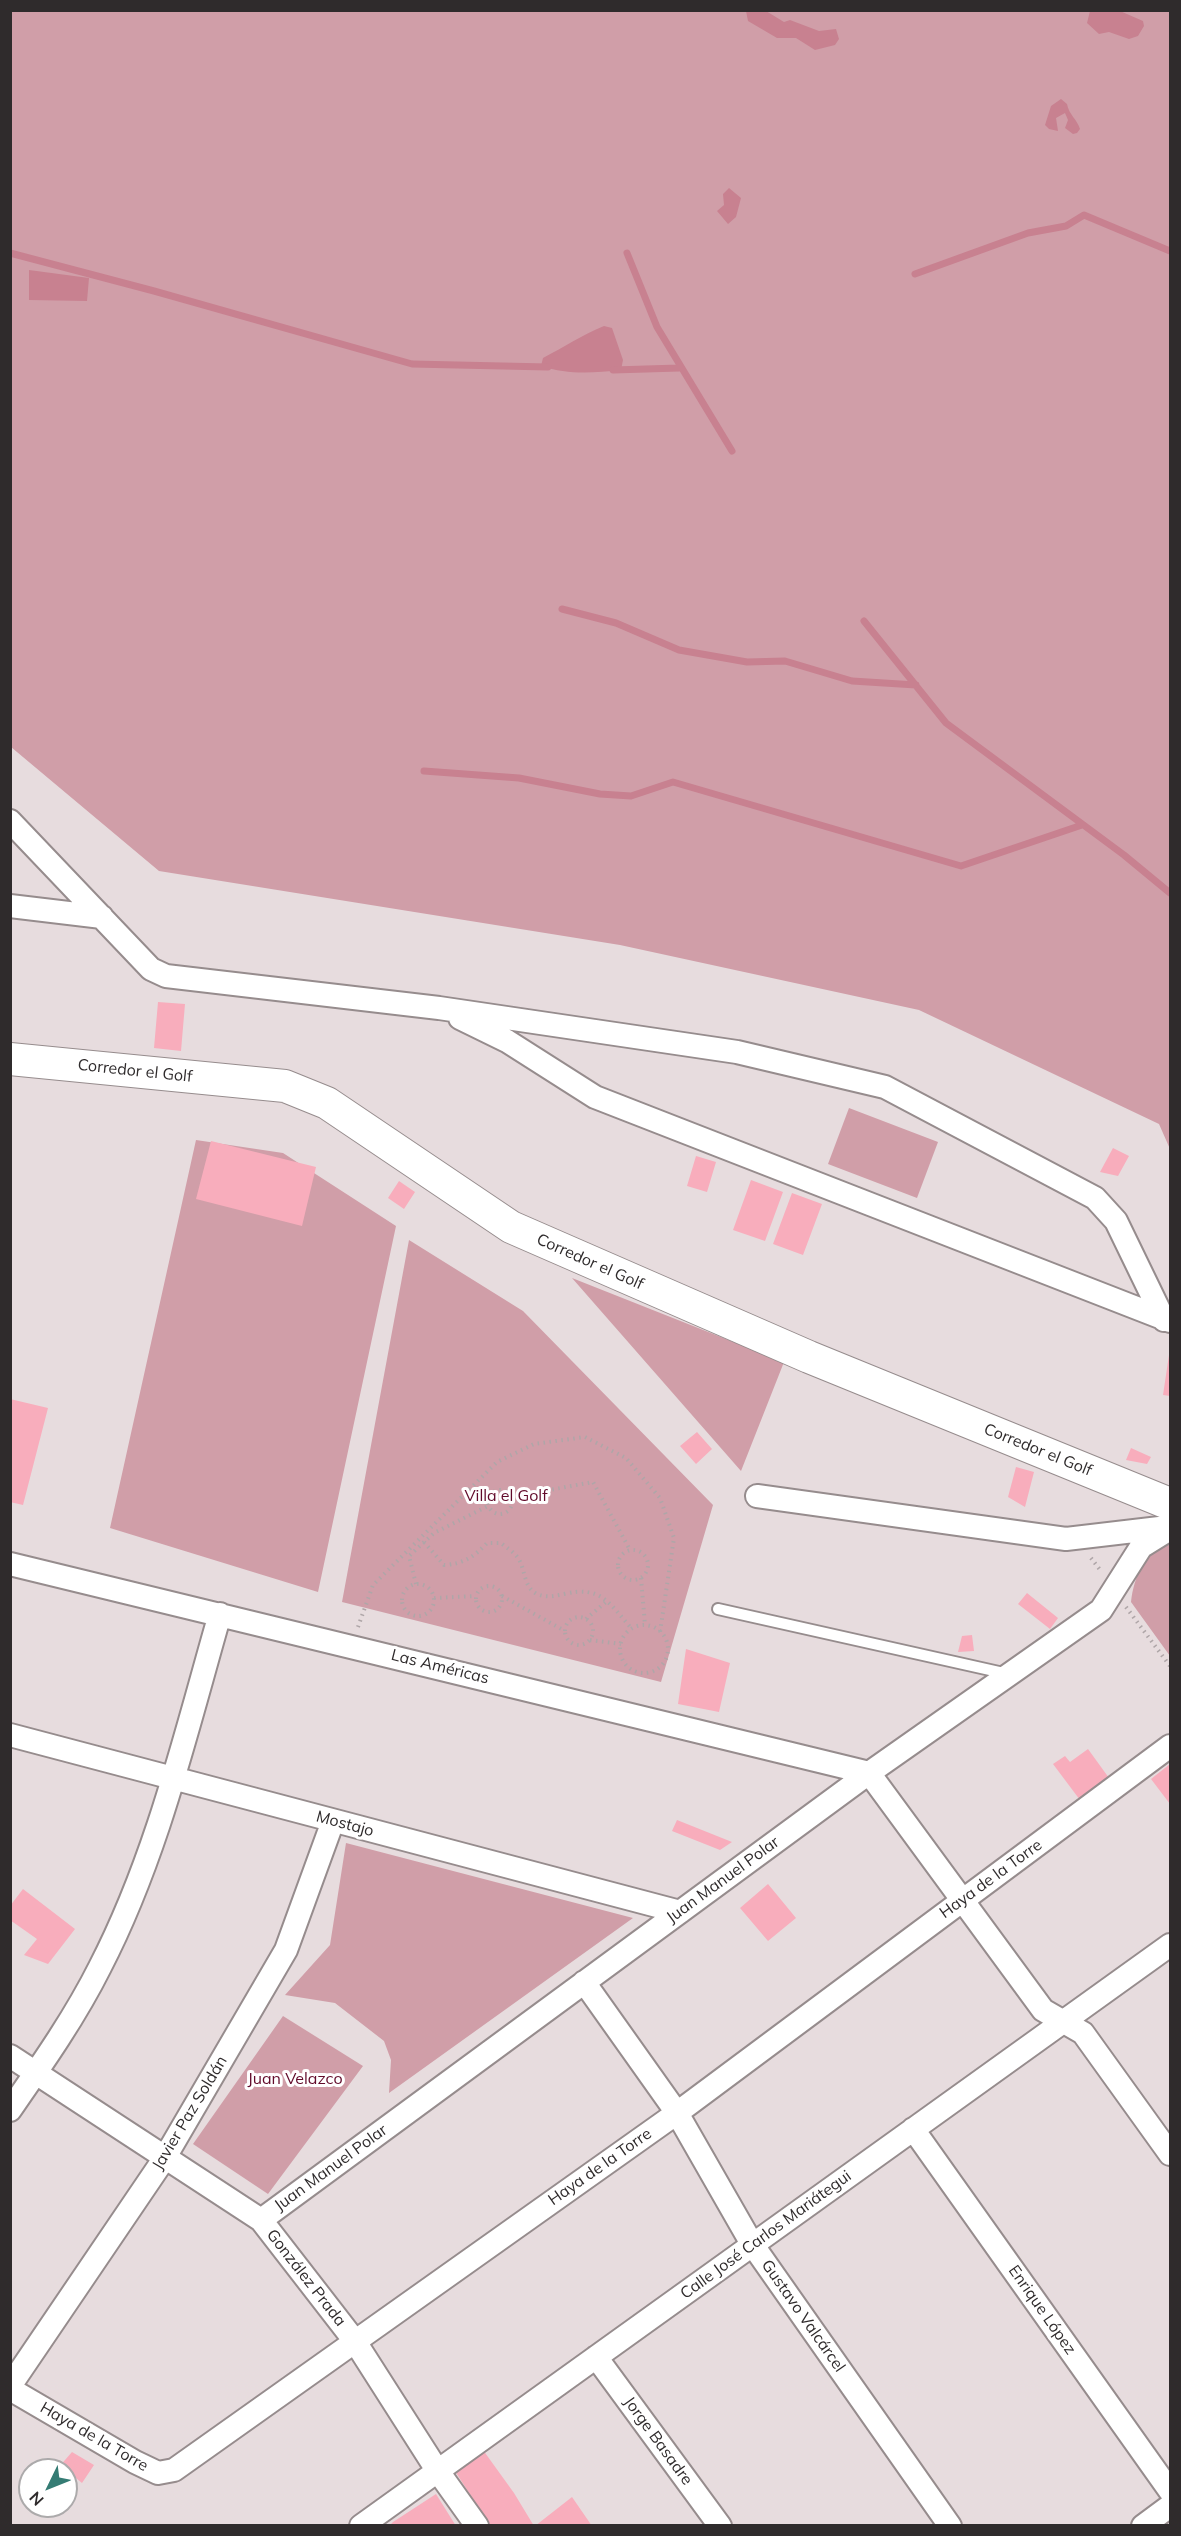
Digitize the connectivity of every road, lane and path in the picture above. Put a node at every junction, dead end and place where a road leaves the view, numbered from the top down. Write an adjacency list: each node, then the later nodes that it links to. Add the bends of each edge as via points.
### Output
1 (10, 821): 3 (street)
2 (10, 906): 3 (street)
3 (102, 917): 4 (street, via 151,969 166,976)
4 (440, 1008): 6 (street, via 507,1041 596,1097); 6 (street, via 737,1052 885,1087 1095,1198 1116,1221)
5 (10, 1059): 9 (street, Corredor el Golf, via 285,1086 327,1103 511,1227 809,1357)
6 (1167, 1320)
7 (757, 1496): 11 (street, via 1066,1539)
8 (511, 1497): 10 (path, via 501,1489 493,1491); 10 (path, via 510,1508 504,1513 496,1514); 13 (path, via 593,1482)
9 (1170, 1504)
10 (488, 1506): 12 (path)
11 (1170, 1528): 31 (street, Juan Manuel Polar, via 1141,1547 1101,1610)
12 (424, 1542): 16 (path, via 410,1556); 20 (path, via 444,1565 458,1564 476,1555 487,1543 501,1543 519,1560 526,1583 536,1593 550,1597 579,1590 594,1591)
13 (630, 1551): 15 (path, via 640,1552 647,1560 647,1570); 15 (path, via 622,1556 619,1570 628,1579)
14 (10, 1564): 22 (street, Las Américas)
15 (641, 1578): 24 (path)
16 (416, 1584): 19 (path, via 426,1585); 19 (path, via 406,1589 402,1598 408,1612 423,1615 432,1608)
17 (476, 1596): 18 (path, via 480,1588 489,1585); 18 (path, via 479,1608 490,1612 500,1605); 19 (path)
18 (502, 1596): 26 (path)
19 (434, 1598)
20 (607, 1601): 23 (path); 25 (path)
21 (718, 1609): 31 (lane)
22 (220, 1614): 30 (street, Las Américas); 35 (street)
23 (586, 1619): 26 (path, via 574,1618); 28 (path, via 593,1629)
24 (645, 1625): 25 (path); 27 (path)
25 (632, 1629): 29 (path)
26 (565, 1632): 28 (path, via 568,1640 577,1645)
27 (660, 1632): 29 (path, via 668,1654 652,1672 628,1667); 30 (path, via 674,1538 660,1498 626,1458 585,1437 534,1444 497,1462 373,1585)
28 (590, 1640): 29 (path)
29 (621, 1644)
30 (352, 1646): 34 (street, Las Américas)
31 (1009, 1674): 34 (street, Juan Manuel Polar)
32 (10, 1735): 35 (street, Mostajo)
33 (1170, 1746): 37 (street, Haya de la Torre)
34 (869, 1773): 37 (street); 38 (street, Juan Manuel Polar)
35 (172, 1778): 36 (street, Mostajo); 43 (street, via 141,1872 100,1967)
36 (333, 1821): 38 (street, Mostajo); 48 (street, Javier Paz Soldán, via 286,1950)
37 (964, 1899): 41 (street, via 1043,2010); 45 (street, Haya de la Torre)
38 (680, 1912): 40 (street, Juan Manuel Polar)
39 (1170, 1945): 41 (street, Calle José Carlos Mariátegui)
40 (584, 1982): 45 (street, Gustavo Valcárcel); 49 (street, Juan Manuel Polar)
41 (1062, 2021): 46 (street, Calle José Carlos Mariátegui); 47 (street, via 1083,2033)
42 (10, 2056): 43 (street, González Prada)
43 (36, 2073): 44 (street); 48 (street, González Prada)
44 (10, 2110)
45 (677, 2113): 50 (street, Gustavo Valcárcel); 51 (street, Haya de la Torre)
46 (913, 2129): 50 (street, Calle José Carlos Mariátegui); 55 (street, Enrique López)
47 (1170, 2154)
48 (164, 2159): 49 (street, González Prada); 53 (street, Javier Paz Soldán)
49 (261, 2220): 51 (street, González Prada)
50 (752, 2244): 52 (street, Calle José Carlos Mariátegui); 60 (street, Gustavo Valcárcel)
51 (354, 2340): 53 (street, Haya de la Torre, via 174,2470 158,2473); 54 (street, González Prada)
52 (596, 2357): 54 (street, Calle José Carlos Mariátegui); 59 (street, Jorge Basadre)
53 (10, 2388)
54 (437, 2470): 57 (street, Calle José Carlos Mariátegui); 58 (street, González Prada)
55 (1170, 2491)
56 (1170, 2506): 61 (street)
57 (361, 2526)
58 (477, 2526)
59 (720, 2526)
60 (950, 2526)
61 (1143, 2526)

